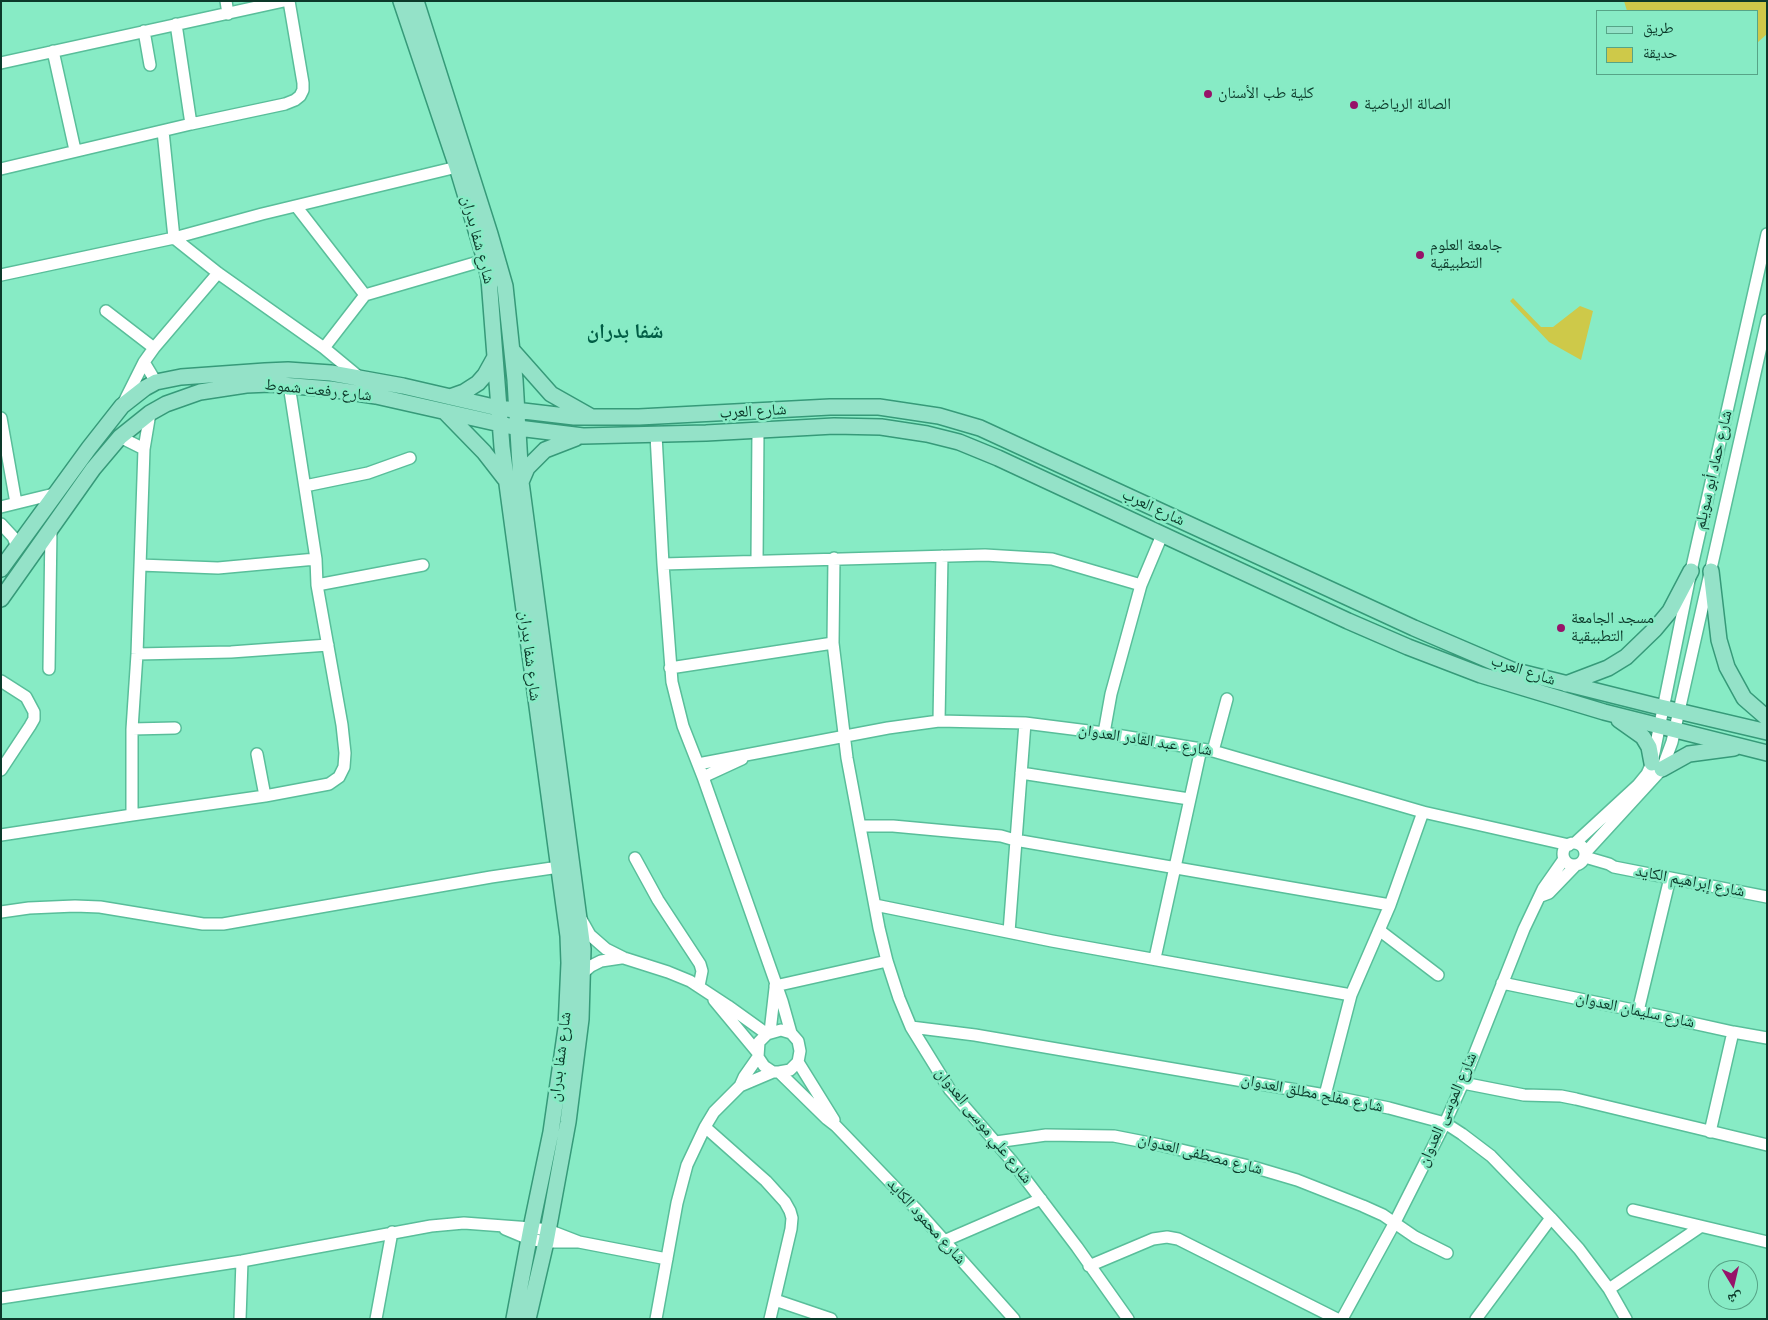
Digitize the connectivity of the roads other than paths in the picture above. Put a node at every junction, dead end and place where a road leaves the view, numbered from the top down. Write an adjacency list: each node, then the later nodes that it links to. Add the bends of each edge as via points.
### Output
1 (226, 1): 6 (street)
2 (284, 1): 6 (street)
3 (289, 1): 12 (street, via 303,90 300,96 285,104)
4 (401, 1): 15 (main road, شارع شفا بدران)
5 (416, 1): 28 (main road, شارع شفا بدران, via 500,266)
6 (228, 14): 7 (street)
7 (176, 24): 8 (street); 12 (street)
8 (144, 32): 9 (street); 11 (street)
9 (53, 51): 10 (street); 14 (street)
10 (1, 63)
11 (150, 65)
12 (191, 124): 13 (street)
13 (163, 131): 14 (street); 19 (street)
14 (75, 150): 16 (street)
15 (457, 167): 17 (street); 20 (main road, شارع شفا بدران)
16 (1, 169)
17 (296, 206): 19 (street); 23 (street)
18 (1767, 234): 68 (street, شارع حماد أبو سويلم)
19 (174, 238): 21 (street); 22 (street)
20 (485, 260): 23 (street); 29 (main road, شارع شفا بدران)
21 (218, 273): 26 (street); 27 (street)
22 (1, 275)
23 (365, 295): 27 (street)
24 (106, 311): 26 (street)
25 (1767, 320): 69 (street, شارع حماد أبو سويلم)
26 (154, 348): 30 (street)
27 (324, 348): 31 (street)
28 (512, 350): 37 (main road, شارع شفا بدران); 41 (main road, via 552,394)
29 (496, 356): 34 (main road, via 478,383); 36 (main road, شارع شفا بدران)
30 (144, 362): 32 (street); 35 (street)
31 (359, 377): 32 (main road, شارع رفعت شموط, via 264,371); 34 (main road, شارع رفعت شموط)
32 (156, 382): 35 (main road, شارع رفعت شموط)
33 (289, 386): 38 (main road, شارع رفعت شموط, via 362,394); 39 (main road, شارع رفعت شموط, via 246,385 200,392); 52 (street)
34 (450, 397): 36 (main road, شارع رفعت شموط)
35 (122, 406): 53 (main road, شارع رفعت شموط)
36 (498, 408): 37 (main road, شارع رفعت شموط); 42 (main road, شارع شفا بدران)
37 (517, 411): 41 (main road, شارع العرب); 43 (main road, شارع شفا بدران)
38 (445, 412): 42 (main road, شارع رفعت شموط); 50 (main road)
39 (150, 413): 47 (main road, شارع رفعت شموط); 48 (street)
40 (1, 418): 54 (street)
41 (593, 418): 79 (main road, شارع العرب, via 856,406 939,416 980,428 1463,650 1512,670)
42 (499, 425): 43 (main road, شارع رفعت شموط); 50 (main road, شارع شفا بدران)
43 (518, 428): 46 (main road, شارع العرب); 51 (main road, شارع شفا بدران)
44 (758, 430): 45 (main road, شارع العرب); 58 (main road, شارع العرب, via 856,425 927,434 959,442); 63 (street)
45 (656, 435): 46 (main road, شارع العرب); 64 (street)
46 (583, 436): 51 (main road, via 545,450 527,468)
47 (120, 437): 48 (street); 57 (main road, شارع رفعت شموط)
48 (144, 449): 65 (street)
49 (410, 458): 52 (street, via 368,473)
50 (506, 480): 115 (main road, شارع شفا بدران)
51 (521, 482): 123 (main road, شارع شفا بدران)
52 (305, 486): 62 (street)
53 (58, 493): 54 (street); 59 (main road, شارع رفعت شموط)
54 (16, 503): 55 (street)
55 (1, 507)
56 (1, 524): 59 (street)
57 (51, 528): 72 (main road, شارع رفعت شموط); 77 (street)
58 (1162, 535): 71 (street); 83 (main road, شارع العرب, via 1408,647 1497,681)
59 (17, 547): 67 (main road, شارع رفعت شموط)
60 (942, 556): 61 (street); 71 (street, via 1052,559); 85 (street)
61 (834, 558): 63 (street); 73 (street, شارع علي موسى العدوان)
62 (316, 559): 65 (street, via 218,568); 70 (street)
63 (757, 561): 64 (street)
64 (663, 564): 76 (street)
65 (140, 565): 75 (street)
66 (422, 565): 70 (street)
67 (1, 569)
68 (1691, 570): 79 (main road, via 1670,611 1626,657 1600,672); 81 (street, شارع حماد أبو سويلم)
69 (1711, 571): 82 (street, شارع حماد أبو سويلم); 84 (main road, via 1719,640 1727,666 1744,698)
70 (317, 585): 74 (street)
71 (1142, 585): 92 (street, via 1111,694)
72 (1, 599)
73 (833, 643): 76 (street); 93 (street, شارع علي موسى العدوان)
74 (328, 645): 75 (street); 105 (street, via 345,753 342,773 329,784)
75 (137, 654): 89 (street)
76 (670, 668): 100 (street, via 683,726)
77 (48, 670)
78 (1, 681): 102 (street, via 26,697 34,719)
79 (1565, 684): 81 (main road, شارع العرب)
80 (1227, 699): 96 (street)
81 (1663, 708): 82 (main road, شارع العرب); 87 (street, شارع الموسى العدوان)
82 (1680, 711): 90 (street, شارع الموسى العدوان); 91 (main road, شارع العرب)
83 (1604, 712): 87 (main road, شارع العرب); 101 (main road, via 1643,737)
84 (1767, 718)
85 (940, 721): 86 (street, شارع عبد القادر العدوان); 93 (street, شارع عبد القادر العدوان)
86 (1025, 723): 92 (street, شارع عبد القادر العدوان); 103 (street)
87 (1660, 726): 90 (main road, شارع العرب); 101 (street, شارع الموسى العدوان)
88 (175, 728): 89 (street)
89 (132, 729): 108 (street)
90 (1676, 730): 94 (main road, شارع العرب); 101 (street, شارع الموسى العدوان)
91 (1767, 732)
92 (1104, 733): 95 (street, شارع عبد القادر العدوان)
93 (843, 736): 99 (street, شارع عبد القادر العدوان); 109 (street, شارع علي موسى العدوان)
94 (1740, 747): 97 (main road, شارع العرب); 101 (main road, via 1690,754)
95 (1201, 749): 96 (street, شارع عبد القادر العدوان); 106 (street)
96 (1213, 751): 107 (street, شارع عبد القادر العدوان)
97 (1767, 753)
98 (257, 754): 105 (street)
99 (752, 754): 100 (street, شارع عبد القادر العدوان); 104 (street, شارع عبد القادر العدوان)
100 (698, 764): 104 (street)
101 (1657, 766): 112 (street, شارع الموسى العدوان); 114 (street, شارع الموسى العدوان)
102 (1, 770)
103 (1021, 773): 106 (street); 111 (street)
104 (703, 776): 133 (street)
105 (265, 796): 108 (street)
106 (1189, 799): 116 (street)
107 (1423, 812): 112 (street, شارع عبد القادر العدوان, via 1531,837); 121 (street)
108 (132, 815): 110 (street)
109 (860, 826): 111 (street, via 976,833); 120 (street, شارع علي موسى العدوان)
110 (1, 835)
111 (1015, 840): 116 (street); 125 (street)
112 (1568, 850): 114 (street, via 1582,847); 114 (street, شارع إبراهيم الكايد, via 1568,864); 118 (street, شارع الموسى العدوان)
113 (636, 858): 132 (street, via 658,900 700,964 702,977)
114 (1581, 860): 117 (street, شارع إبراهيم الكايد); 118 (street, شارع الموسى العدوان, via 1549,893)
115 (559, 867): 122 (street, via 224,924 203,924 92,906); 160 (main road, شارع شفا بدران, via 569,949 566,1028 551,1132)
116 (1174, 868): 121 (street); 127 (street)
117 (1670, 878): 119 (street, شارع إبراهيم الكايد); 136 (street)
118 (1541, 896): 131 (street, شارع الموسى العدوان)
119 (1767, 897)
120 (875, 905): 125 (street); 128 (street, شارع علي موسى العدوان)
121 (1390, 905): 124 (street)
122 (1, 912)
123 (580, 917): 126 (street, via 590,935 606,949); 129 (main road, شارع شفا بدران)
124 (1379, 930): 130 (street); 135 (street)
125 (1009, 932): 127 (street)
126 (624, 958): 129 (street, via 601,961); 132 (street)
127 (1154, 958): 135 (street)
128 (887, 961): 133 (street); 137 (street, شارع علي موسى العدوان)
129 (582, 974): 161 (main road, شارع شفا بدران, via 581,1019 571,1100)
130 (1438, 975)
131 (1502, 983): 136 (street, شارع سليمان العدوان); 145 (street, شارع الموسى العدوان)
132 (699, 986): 134 (street)
133 (775, 986): 139 (street); 140 (street)
134 (709, 993): 139 (street); 142 (street)
135 (1351, 995): 147 (street)
136 (1638, 1011): 138 (street, شارع سليمان العدوان)
137 (912, 1027): 147 (street, شارع مفلح مطلق العدوان); 152 (street, شارع علي موسى العدوان, via 950,1090)
138 (1734, 1032): 141 (street, شارع سليمان العدوان); 151 (street)
139 (768, 1033): 140 (street, via 781,1030); 142 (street, via 760,1042)
140 (791, 1033): 143 (street, via 798,1041)
141 (1767, 1038)
142 (758, 1055): 144 (street, via 764,1066); 146 (street)
143 (798, 1062): 144 (street, via 790,1070); 149 (street, شارع محمود الكايد)
144 (776, 1072): 146 (street); 149 (street, شارع محمود الكايد)
145 (1463, 1083): 148 (street, شارع الموسى العدوان); 151 (street, via 1524,1095 1561,1096)
146 (740, 1086): 150 (street, via 714,1112)
147 (1325, 1095): 148 (street, شارع مفلح مطلق العدوان)
148 (1445, 1123): 156 (street, شارع مفلح مطلق العدوان, via 1491,1156); 157 (street, شارع الموسى العدوان)
149 (836, 1126): 162 (street, شارع محمود الكايد)
150 (705, 1127): 165 (street, via 684,1173); 170 (street, via 766,1181 790,1211 792,1229)
151 (1710, 1132): 153 (street)
152 (996, 1142): 154 (street, شارع علي موسى العدوان); 157 (street, شارع مصطفى العدوان, via 1068,1134 1136,1140 1296,1180 1363,1206)
153 (1767, 1145)
154 (1041, 1199): 162 (street); 167 (street, شارع علي موسى العدوان)
155 (1633, 1210): 158 (street)
156 (1551, 1218): 168 (street, شارع مفلح مطلق العدوان); 182 (street)
157 (1394, 1224): 164 (street, شارع مصطفى العدوان); 181 (street, شارع الموسى العدوان)
158 (1700, 1227): 163 (street); 168 (street)
159 (392, 1232): 160 (street, via 464,1223 496,1225); 166 (street); 172 (street)
160 (530, 1233): 161 (street); 173 (main road, شارع شفا بدران)
161 (547, 1236): 165 (street); 174 (main road, شارع شفا بدران)
162 (944, 1242): 178 (street, شارع محمود الكايد)
163 (1767, 1242)
164 (1448, 1253)
165 (667, 1259): 175 (street)
166 (242, 1261): 169 (street); 171 (street)
167 (1089, 1266): 179 (street, شارع علي موسى العدوان); 180 (street, via 1153,1239 1178,1238)
168 (1609, 1289): 183 (street, شارع مفلح مطلق العدوان)
169 (1, 1298)
170 (775, 1300): 176 (street); 177 (street)
171 (240, 1319)
172 (376, 1319)
173 (514, 1319)
174 (528, 1319)
175 (656, 1319)
176 (770, 1319)
177 (831, 1319)
178 (1014, 1319)
179 (1128, 1319)
180 (1337, 1319)
181 (1342, 1319)
182 (1476, 1319)
183 (1626, 1319)

